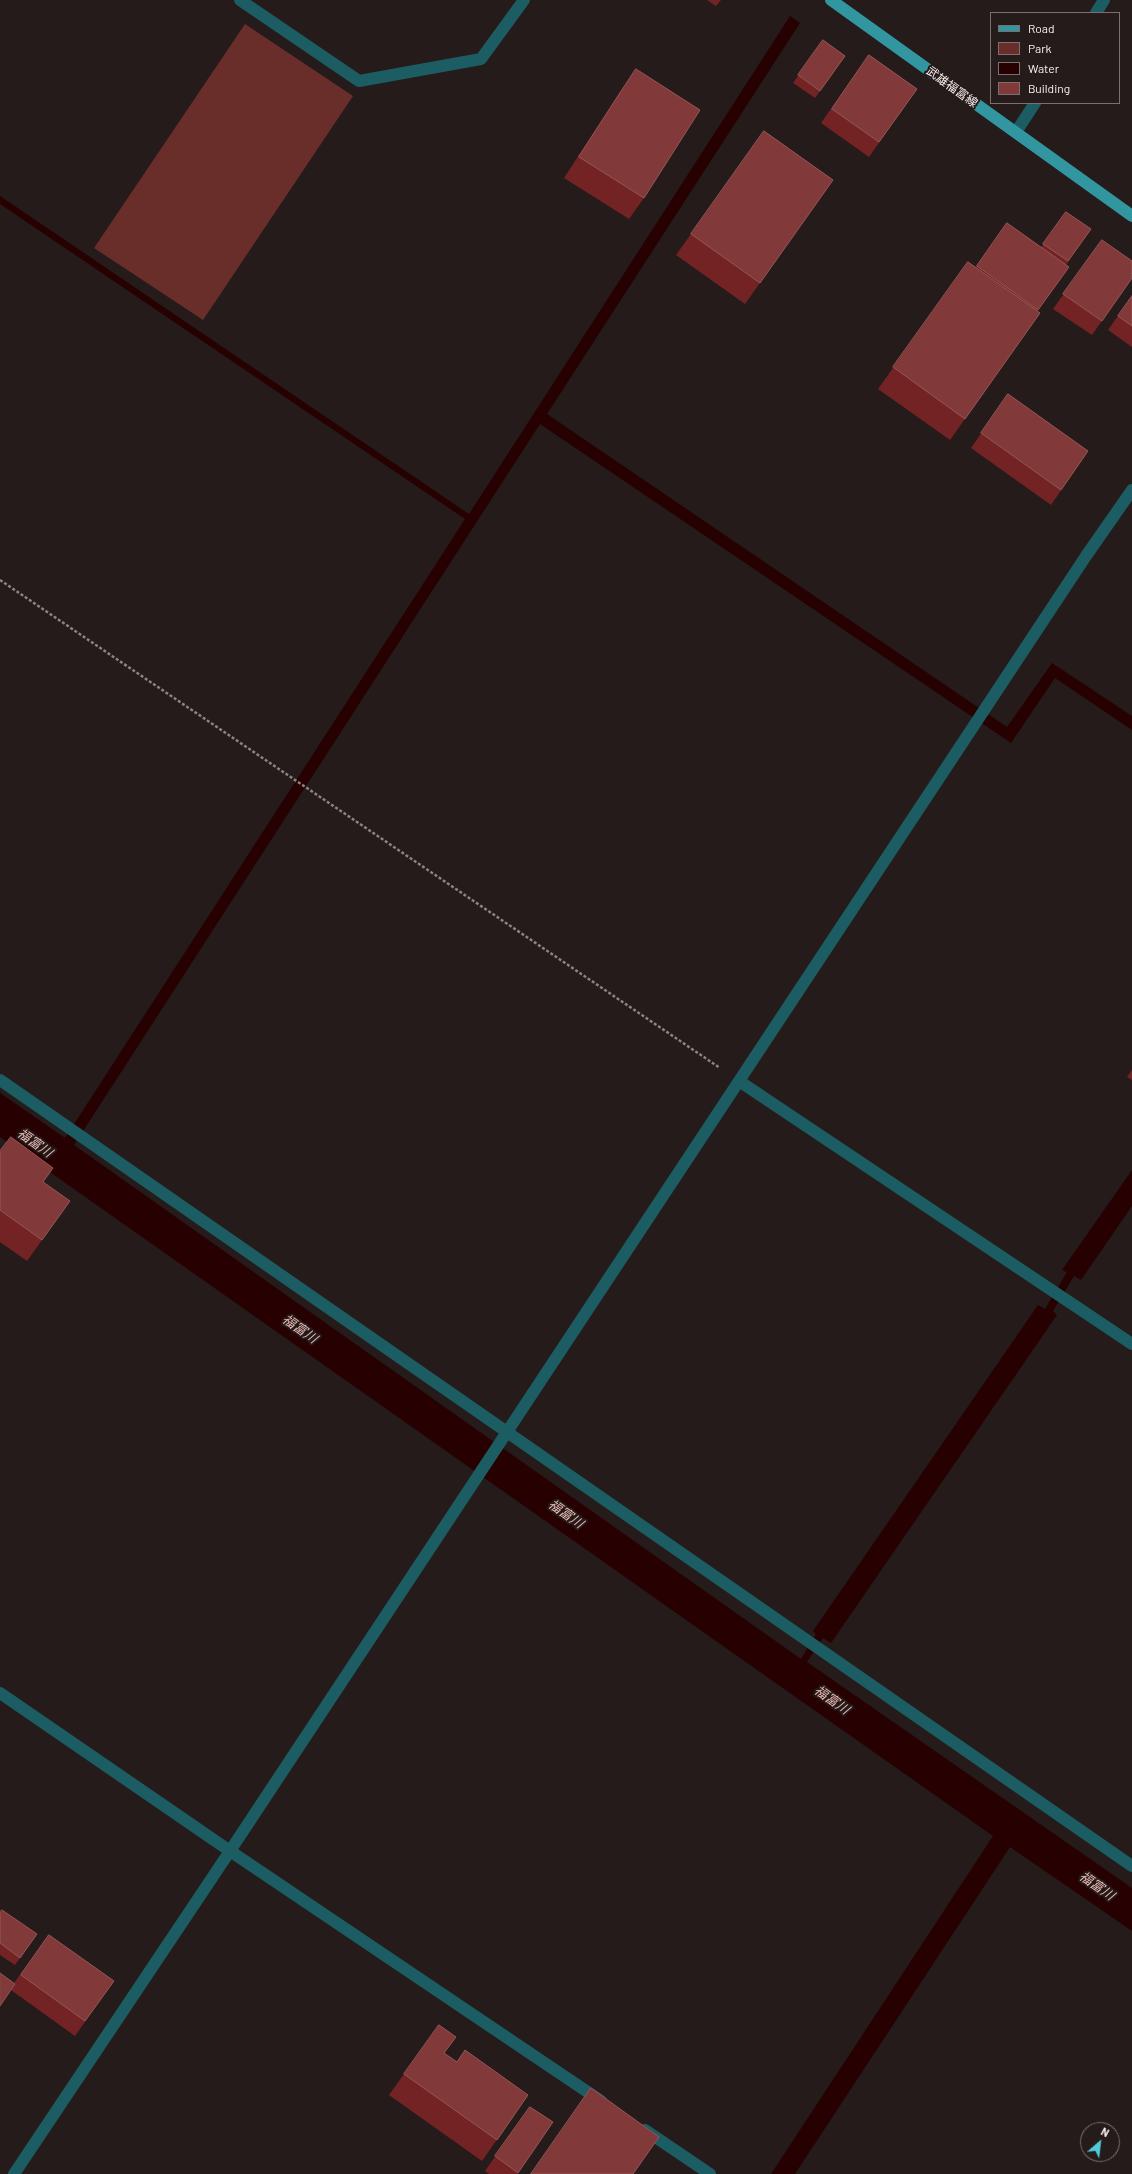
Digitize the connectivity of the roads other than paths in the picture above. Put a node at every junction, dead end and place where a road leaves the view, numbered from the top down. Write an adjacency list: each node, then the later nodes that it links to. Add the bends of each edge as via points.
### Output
1 (240, 0): 2 (street, via 360,81 481,59)
2 (524, 0)
3 (831, 0): 7 (main road, 武雄福富線)
4 (1104, 0): 5 (street)
5 (1097, 12)
6 (1034, 104): 7 (street)
7 (1016, 132): 8 (main road, 武雄福富線)
8 (1132, 216)
9 (1132, 490): 11 (street)
10 (0, 1080): 13 (street)
11 (739, 1081): 12 (street); 13 (street)
12 (1132, 1344)
13 (508, 1432): 15 (street); 16 (street)
14 (0, 1693): 15 (street)
15 (230, 1851): 17 (street); 19 (street)
16 (1132, 1866)
17 (611, 2108)
18 (637, 2125): 20 (street)
19 (14, 2174)
20 (710, 2174)

